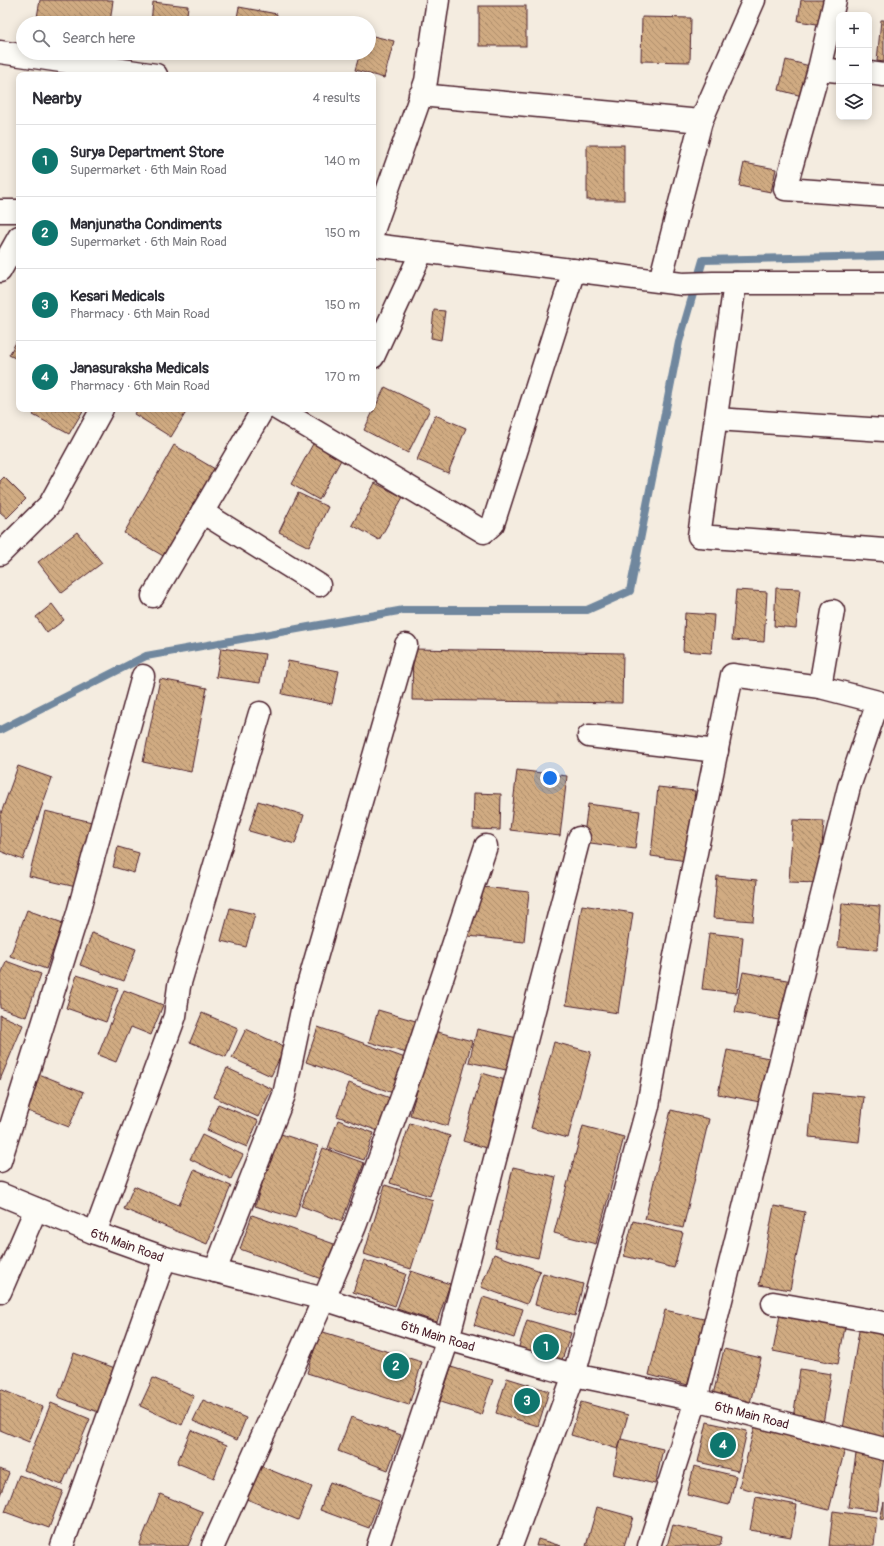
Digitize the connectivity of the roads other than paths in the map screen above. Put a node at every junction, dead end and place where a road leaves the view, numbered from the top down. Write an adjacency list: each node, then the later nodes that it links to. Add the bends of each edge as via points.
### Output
1 (438, 0): 11 (street, via 426,81)
2 (754, 0): 12 (street)
3 (835, 0): 7 (street)
4 (0, 52): 5 (street)
5 (16, 54)
6 (54, 60): 8 (street)
7 (829, 70): 13 (street, via 786,189)
8 (136, 72)
9 (872, 74): 10 (street)
10 (884, 75)
11 (420, 96): 12 (street); 16 (street)
12 (701, 122): 22 (street)
13 (884, 196)
14 (0, 210): 15 (street)
15 (16, 211)
16 (376, 222)
17 (16, 242): 21 (street)
18 (376, 245): 19 (street)
19 (422, 251): 20 (street); 25 (street)
20 (574, 270): 22 (street); 28 (street, via 493,524 484,532)
21 (0, 271)
22 (660, 281): 23 (street, via 682,284)
23 (735, 283): 24 (street); 29 (street)
24 (884, 283)
25 (376, 351)
26 (100, 412): 33 (street, via 50,504)
27 (261, 412): 31 (street)
28 (283, 412)
29 (716, 420): 30 (street); 32 (street, via 699,536)
30 (884, 430)
31 (202, 512): 34 (street); 35 (street)
32 (884, 550)
33 (0, 554)
34 (319, 585)
35 (153, 596)
36 (832, 611): 39 (street)
37 (406, 645): 50 (street, via 305,996 284,1095)
38 (143, 676): 45 (street, via 78,913)
39 (820, 688): 42 (street, via 732,675); 57 (street, via 878,702 849,787)
40 (260, 713): 48 (street, via 179,986 174,1016)
41 (589, 736): 42 (street)
42 (717, 751): 56 (street, via 671,976 648,1106)
43 (579, 838): 55 (street)
44 (486, 846): 52 (street, via 411,1072 355,1226)
45 (0, 1161)
46 (0, 1194): 47 (street, 6th Main Road)
47 (36, 1209): 48 (street, 6th Main Road); 51 (street)
48 (95, 1233): 49 (street, 6th Main Road)
49 (165, 1258): 50 (street, 6th Main Road); 59 (street)
50 (214, 1270): 52 (street, 6th Main Road)
51 (0, 1292)
52 (324, 1299): 55 (street, 6th Main Road); 60 (street)
53 (773, 1303): 54 (street)
54 (884, 1323)
55 (448, 1339): 56 (street, 6th Main Road); 61 (street)
56 (574, 1374): 57 (street, 6th Main Road); 62 (street)
57 (696, 1400): 58 (street, 6th Main Road); 63 (street)
58 (884, 1449)
59 (62, 1546)
60 (212, 1546)
61 (378, 1546)
62 (512, 1546)
63 (649, 1546)

